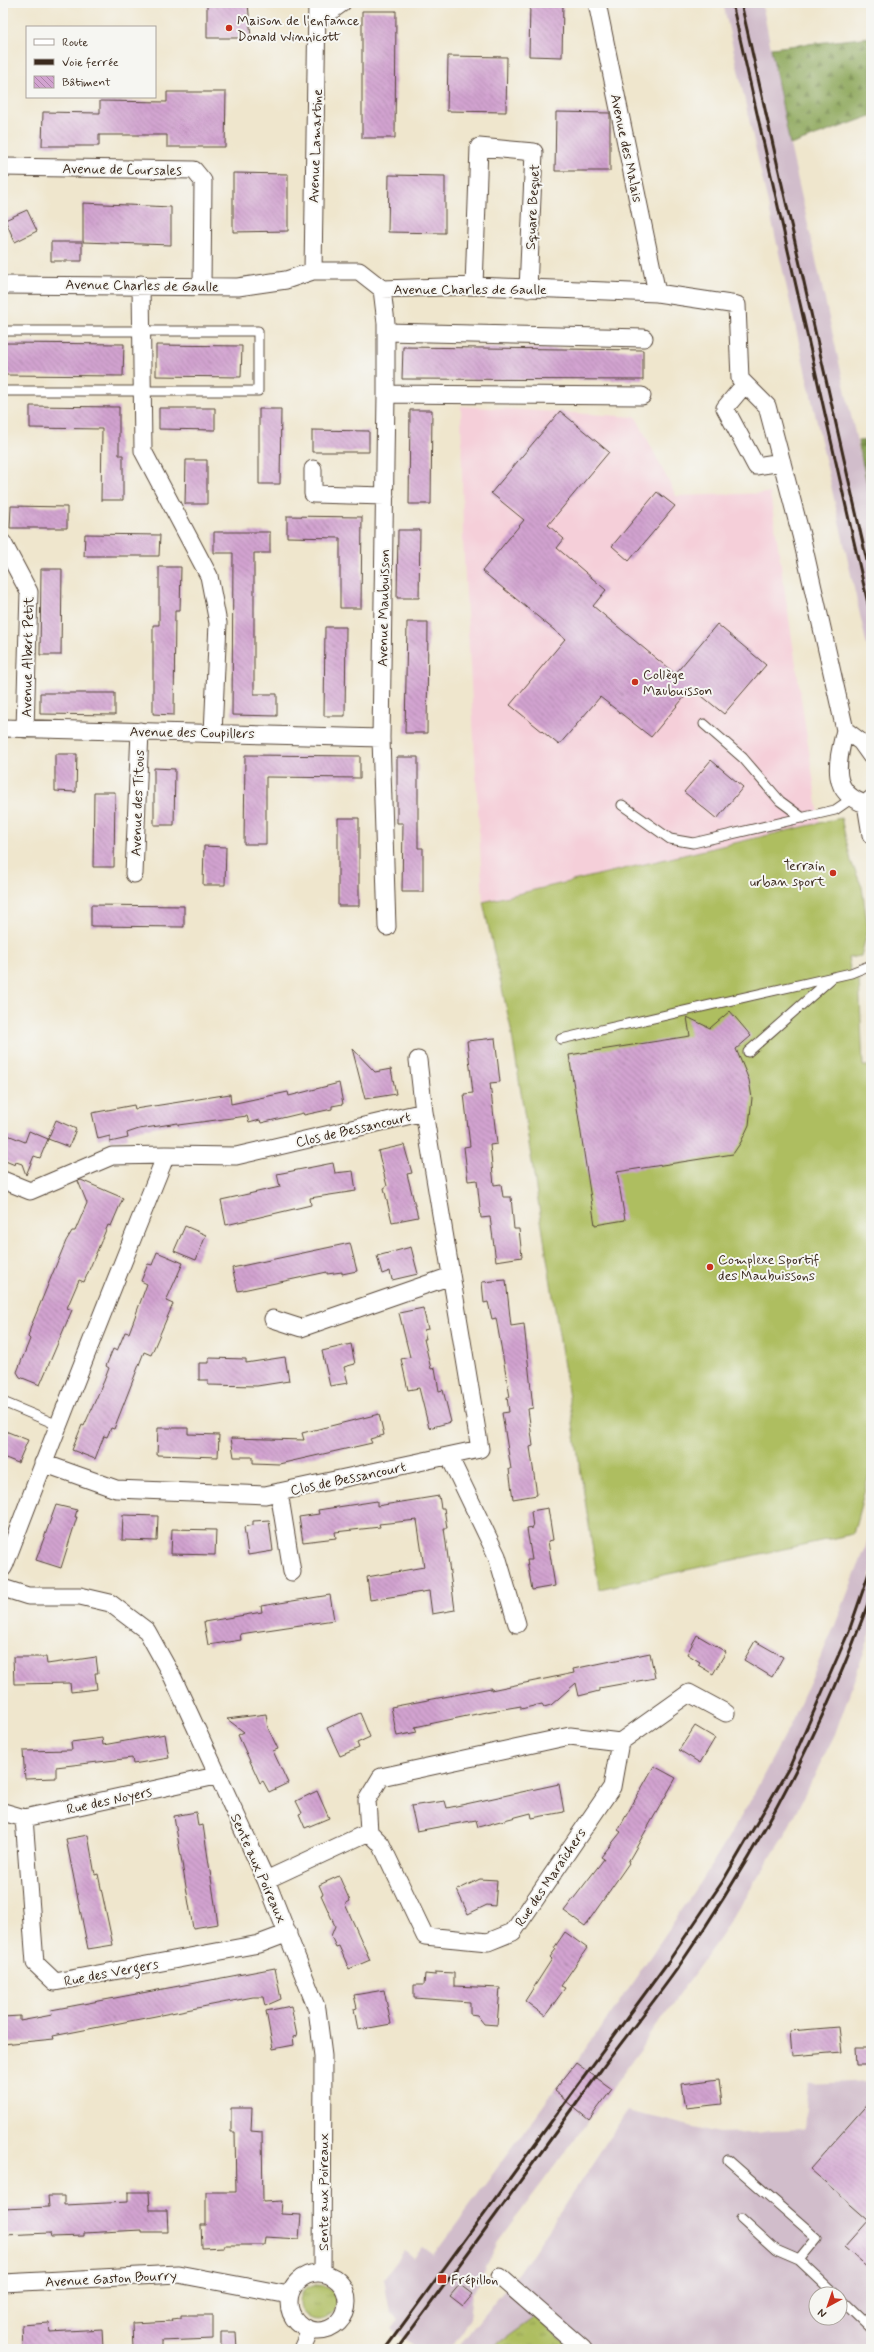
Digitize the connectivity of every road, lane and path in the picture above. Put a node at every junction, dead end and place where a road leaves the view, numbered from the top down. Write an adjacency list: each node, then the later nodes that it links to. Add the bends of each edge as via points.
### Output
1 (317, 3): 4 (street, Avenue Lamartine)
2 (342, 3): 4 (street)
3 (597, 3): 13 (street, Avenue des Malais)
4 (317, 21): 6 (street, Avenue Lamartine)
5 (3, 167): 9 (street, Avenue de Coursales, via 194,170 203,181)
6 (312, 271): 9 (street, Avenue Charles de Gaulle, via 286,280 238,287); 11 (street, Avenue Charles de Gaulle, via 360,271)
7 (141, 284): 8 (street, Avenue Charles de Gaulle); 9 (street, Avenue Charles de Gaulle); 15 (street)
8 (3, 285)
9 (202, 286)
10 (474, 286): 11 (street, Avenue Charles de Gaulle); 12 (street, Avenue Charles de Gaulle); 12 (street, Square Bequet, via 479,148 534,152)
11 (382, 289): 16 (street, Avenue Maubuisson)
12 (528, 289): 13 (street, Avenue Charles de Gaulle)
13 (657, 293): 18 (street, Avenue Charles de Gaulle, via 737,305 740,379)
14 (3, 331): 15 (lane)
15 (142, 331): 19 (street); 19 (lane, via 258,331 258,391)
16 (386, 332): 17 (street); 21 (street, Avenue Maubuisson)
17 (644, 338)
18 (745, 384): 23 (street, via 767,406); 23 (street, via 725,408 756,466)
19 (142, 391): 20 (lane); 32 (street, via 143,451 208,576 218,623)
20 (3, 392)
21 (386, 394): 22 (street); 25 (street, Avenue Maubuisson)
22 (642, 396)
23 (782, 462): 30 (street, via 801,534)
24 (313, 469): 25 (street, via 313,494)
25 (385, 496): 33 (street, Avenue Maubuisson)
26 (3, 543): 29 (street, Avenue Albert Petit, via 29,592)
27 (704, 724): 37 (lane, via 743,758 780,801)
28 (3, 728): 29 (street, Avenue des Coupillers)
29 (25, 729): 31 (street, Avenue des Coupillers)
30 (845, 730): 34 (street, via 861,742); 35 (street, via 838,763 838,777 842,786)
31 (140, 731): 32 (street, Avenue des Coupillers); 39 (street, Avenue des Titous)
32 (213, 732): 33 (street, Avenue des Coupillers)
33 (381, 738): 40 (street, Avenue Maubuisson)
34 (871, 756)
35 (863, 801): 37 (lane); 38 (street)
36 (622, 805): 37 (lane, via 670,839 693,843)
37 (803, 818)
38 (871, 835)
39 (134, 874)
40 (387, 927)
41 (871, 965): 42 (lane)
42 (833, 977): 43 (lane); 44 (lane)
43 (561, 1039)
44 (748, 1052)
45 (418, 1060): 46 (street)
46 (424, 1112): 47 (street, Clos de Bessancourt, via 236,1156); 49 (street, Clos de Bessancourt)
47 (166, 1155): 48 (street, Clos de Bessancourt, via 112,1156 30,1191); 52 (street)
48 (3, 1180)
49 (451, 1276): 50 (street, via 301,1328); 53 (street, Clos de Bessancourt, via 480,1449)
50 (273, 1319)
51 (3, 1402): 52 (lane)
52 (58, 1425): 54 (street)
53 (449, 1456): 55 (street, Clos de Bessancourt); 59 (street, via 497,1556)
54 (43, 1463): 55 (street, Clos de Bessancourt, via 116,1489 265,1495); 56 (street)
55 (279, 1492): 57 (street)
56 (3, 1568)
57 (292, 1572)
58 (3, 1588): 62 (street, Sente aux Poireaux, via 28,1596 80,1596 110,1603 147,1630 173,1678)
59 (517, 1624)
60 (726, 1713): 61 (street, via 689,1693)
61 (620, 1742): 65 (street, via 570,1736 381,1777 367,1800); 65 (street, Rue des Maraîchers, via 612,1787 513,1932 488,1942 425,1936 381,1844)
62 (216, 1776): 64 (street, Rue des Noyers); 66 (street, Sente aux Poireaux)
63 (3, 1812): 64 (street, Rue des Noyers)
64 (24, 1818): 67 (street, Rue des Vergers, via 35,1963 55,1982 259,1944)
65 (369, 1832): 66 (street)
66 (266, 1880): 67 (street, Sente aux Poireaux)
67 (288, 1933): 71 (street, Sente aux Poireaux, via 317,2009 321,2031)
68 (728, 2160): 70 (lane, via 817,2238)
69 (741, 2218): 70 (lane, via 776,2250)
70 (799, 2260): 74 (lane)
71 (322, 2273): 75 (street, via 305,2275 298,2280); 78 (street, via 338,2280 343,2287 347,2306 344,2316 334,2327 318,2332)
72 (500, 2278): 80 (street)
73 (3, 2283): 75 (street, Avenue Gaston Bourry, via 178,2274)
74 (827, 2286)
75 (289, 2295): 78 (street, via 288,2304 292,2317 301,2327)
76 (848, 2306): 77 (lane)
77 (871, 2328)
78 (310, 2331): 79 (street)
79 (302, 2349)
80 (583, 2349)

